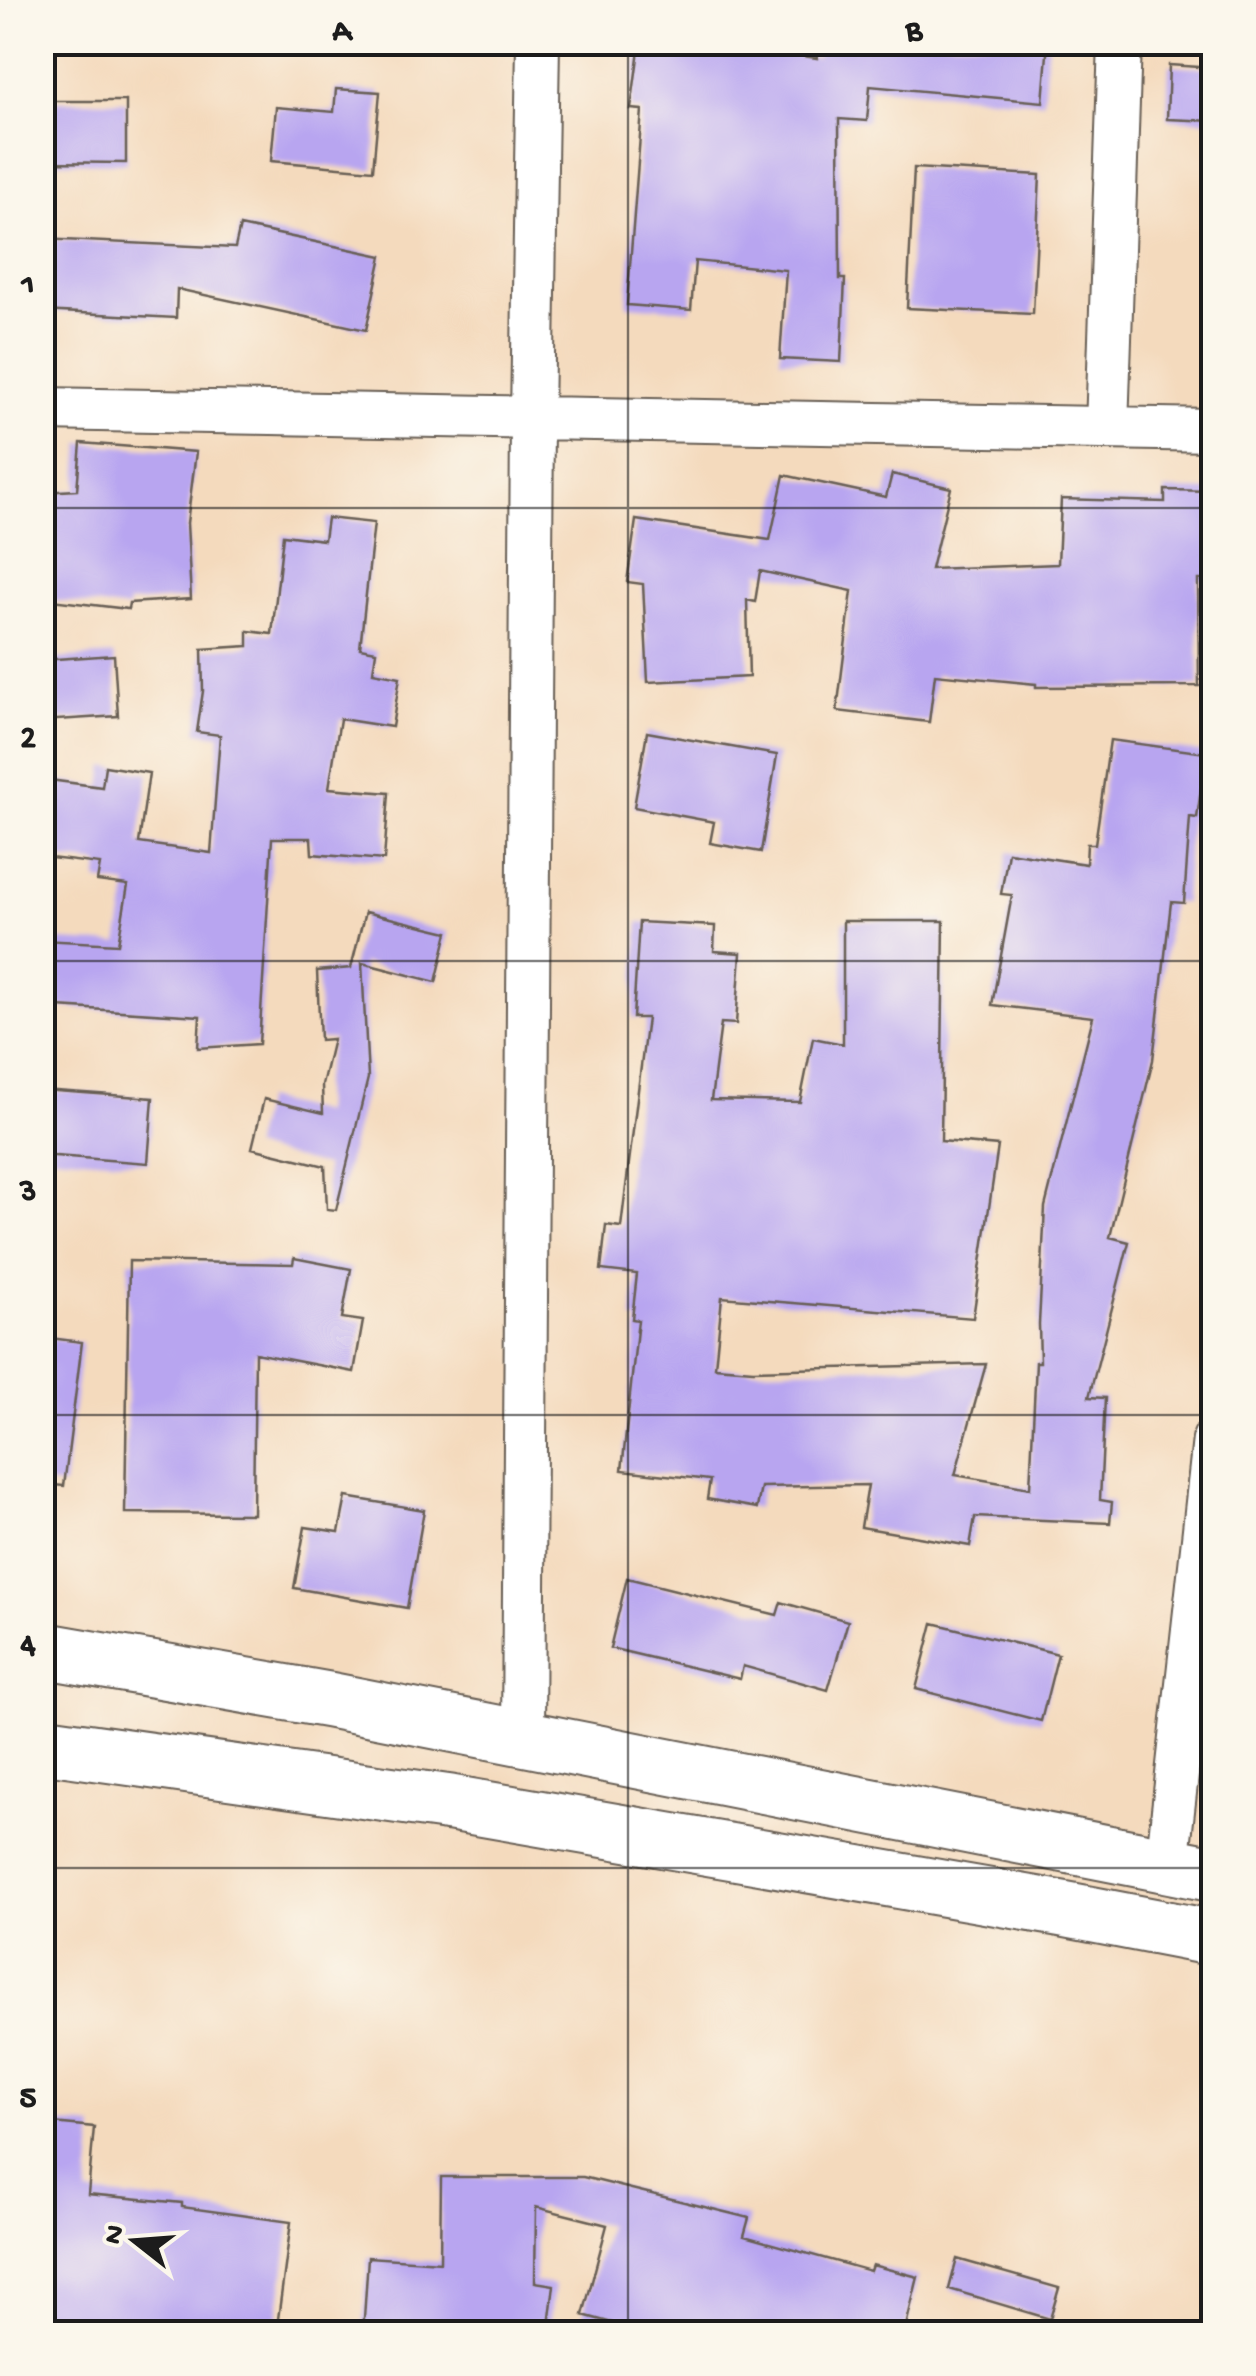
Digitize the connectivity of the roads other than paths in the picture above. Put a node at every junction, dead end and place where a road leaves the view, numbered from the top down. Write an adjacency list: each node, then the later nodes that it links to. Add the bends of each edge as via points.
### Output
1 (538, 42): 4 (street)
2 (1120, 42): 5 (street)
3 (42, 409): 4 (street)
4 (532, 418): 5 (street); 9 (street)
5 (1108, 428): 6 (street)
6 (1214, 430)
7 (1214, 1439): 13 (street)
8 (42, 1650): 9 (main road)
9 (523, 1738): 11 (main road)
10 (42, 1745): 12 (main road)
11 (676, 1769): 12 (main road); 13 (main road)
12 (664, 1840): 14 (main road)
13 (1190, 1870)
14 (1214, 1938)

